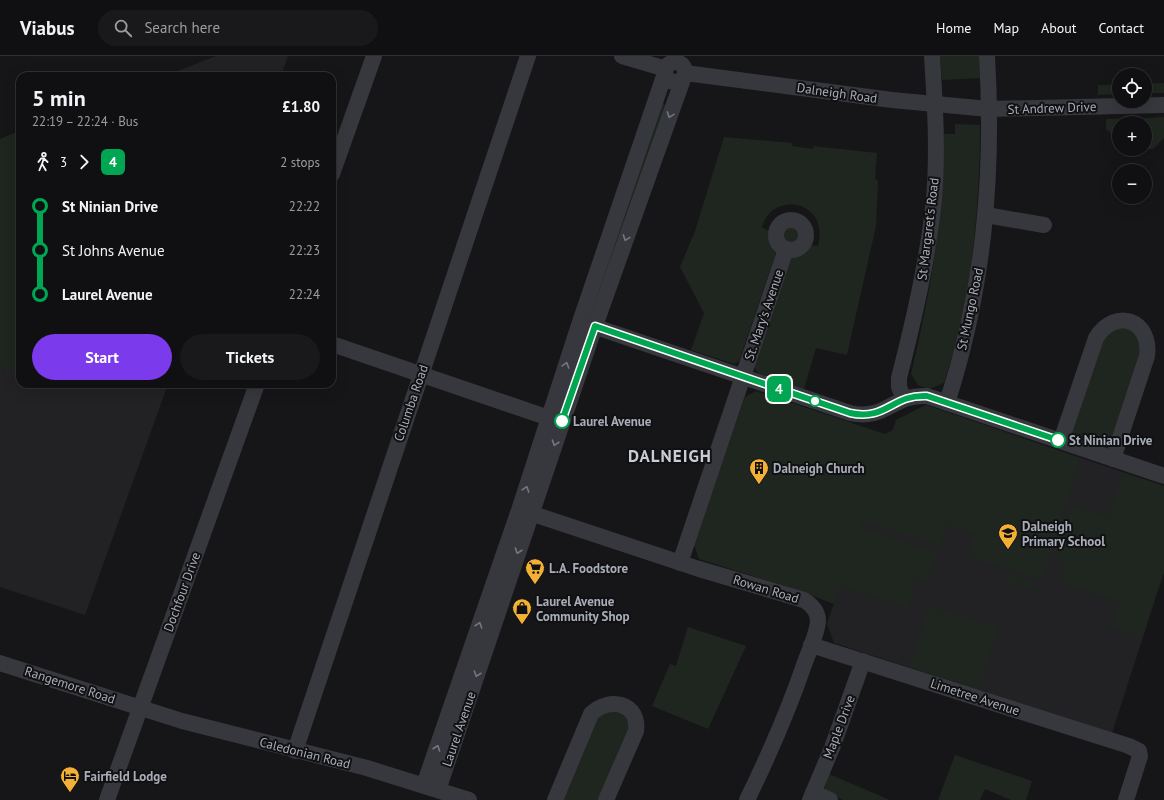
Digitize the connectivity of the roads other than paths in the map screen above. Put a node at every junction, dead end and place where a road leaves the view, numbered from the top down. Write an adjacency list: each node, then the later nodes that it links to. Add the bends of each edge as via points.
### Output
1 (374, 56): 11 (street)
2 (528, 56): 17 (street, Columba Road)
3 (622, 56): 6 (street)
4 (932, 56): 8 (street, St Margaret's Road)
5 (987, 56): 10 (street, St Mungo Road)
6 (669, 65): 7 (street, Dalneigh Road, via 671,82 678,82); 15 (street, Laurel Avenue)
7 (686, 70): 8 (street, Dalneigh Road); 15 (street, Laurel Avenue, one-way to 15)
8 (935, 104): 10 (street, Dalneigh Road); 20 (street, St Margaret's Road, via 934,198 918,302 899,378)
9 (1164, 105): 10 (street, St Andrew Drive)
10 (989, 109): 12 (street, St Mungo Road)
11 (336, 163)
12 (986, 214): 13 (street); 21 (street, St Mungo Road, via 972,310)
13 (1044, 225)
14 (786, 248): 18 (street, St. Mary's Avenue)
15 (588, 324): 18 (street); 22 (street, Laurel Avenue, one-way to 15); 26 (street, Laurel Avenue, one-way to 26)
16 (336, 345): 17 (street)
17 (421, 375): 22 (street); 32 (street, Columba Road)
18 (743, 377): 20 (street, via 862,415 872,415); 27 (street, St. Mary's Avenue)
19 (256, 388): 31 (street, Dochfour Drive)
20 (898, 402): 21 (street, via 916,396 927,396)
21 (947, 403): 23 (street)
22 (549, 418): 26 (street, Laurel Avenue, one-way to 22)
23 (1061, 441): 24 (street); 24 (street, via 1096,338 1109,324 1119,320 1129,321 1139,326 1146,335 1147,356)
24 (1113, 459): 25 (street)
25 (1164, 476)
26 (525, 512): 27 (street, Rowan Road); 33 (street, Laurel Avenue)
27 (680, 563): 28 (street, Rowan Road, via 811,604 818,621)
28 (811, 645): 29 (street, Limetree Avenue); 39 (street, Rowan Road, via 778,732)
29 (863, 661): 34 (street, Maple Drive); 41 (street, Limetree Avenue, via 1139,751 1139,762)
30 (0, 663): 31 (street, Rangemore Road)
31 (140, 708): 32 (street, Caledonian Road, via 182,722); 35 (street, Dochfour Drive)
32 (294, 751): 33 (street, Caledonian Road, via 367,768)
33 (431, 787): 36 (street, Caledonian Road)
34 (812, 796): 40 (street, Maple Drive)
35 (107, 800)
36 (470, 800)
37 (555, 800): 38 (street, via 591,714 598,707 615,704 628,708 635,715 637,722 636,731)
38 (606, 800)
39 (747, 800)
40 (830, 800)
41 (1126, 800)

